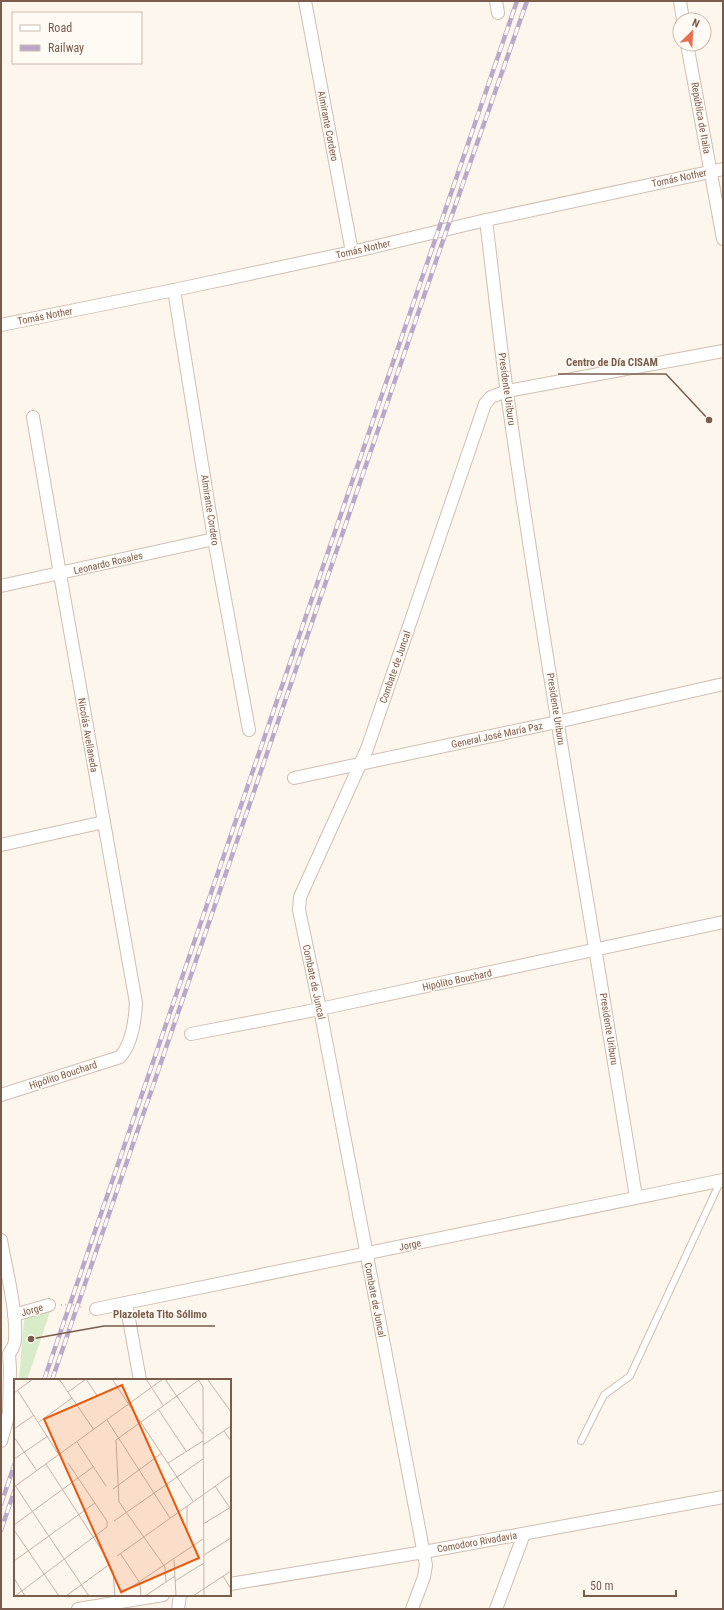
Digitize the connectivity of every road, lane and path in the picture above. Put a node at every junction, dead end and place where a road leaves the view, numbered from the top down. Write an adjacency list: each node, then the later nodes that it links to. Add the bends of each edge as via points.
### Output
1 (305, 1): 9 (street, Almirante Cordero)
2 (680, 1): 3 (street)
3 (682, 12)
4 (689, 52): 6 (street, República de Italia)
5 (723, 169): 6 (street, Tomás Nother)
6 (711, 171): 7 (street, Tomás Nother); 8 (street, República de Italia)
7 (486, 220): 9 (street, Tomás Nother); 13 (street, Presidente Uriburu)
8 (723, 239)
9 (352, 252): 10 (street, Tomás Nother)
10 (174, 290): 11 (street, Tomás Nother); 15 (street, Almirante Cordero)
11 (1, 325)
12 (723, 351): 13 (street)
13 (507, 392): 19 (street, Presidente Uriburu); 21 (street, Combate de Juncal, via 491,397 482,411)
14 (34, 417): 16 (street, Nicolás Avellaneda)
15 (214, 539): 16 (street, Leonardo Rosales); 20 (street, Almirante Cordero)
16 (60, 574): 17 (street, Leonardo Rosales); 23 (street, Nicolás Avellaneda)
17 (1, 586)
18 (723, 684): 19 (street, General José María Paz)
19 (557, 722): 21 (street, General José María Paz); 26 (street, Presidente Uriburu)
20 (249, 730)
21 (360, 764): 22 (street, General José María Paz); 27 (street, Combate de Juncal, via 304,890 298,910)
22 (294, 778)
23 (104, 822): 24 (street); 29 (street, Nicolás Avellaneda, via 136,1003 136,1016 129,1044)
24 (1, 845)
25 (723, 922): 26 (street, Hipólito Bouchard)
26 (596, 950): 27 (street, Hipólito Bouchard); 32 (street, Presidente Uriburu)
27 (320, 1009): 28 (street, Hipólito Bouchard); 34 (street, Combate de Juncal)
28 (191, 1034)
29 (124, 1052): 30 (street, Hipólito Bouchard, via 120,1057)
30 (1, 1096)
31 (722, 1180): 32 (street, Jorge); 42 (lane, via 630,1376 604,1395)
32 (636, 1197): 34 (street, Jorge)
33 (1, 1240): 38 (street)
34 (366, 1254): 35 (street, Jorge); 45 (street, Combate de Juncal)
35 (126, 1303): 37 (street, Jorge); 40 (street)
36 (49, 1305): 37 (path, via 70,1304); 38 (street, Jorge)
37 (96, 1309)
38 (14, 1315): 39 (street, via 14,1347)
39 (5, 1355): 41 (street, via 10,1369 9,1414)
40 (140, 1379)
41 (1, 1441)
42 (582, 1441)
43 (723, 1497): 44 (street, Comodoro Rivadavia)
44 (524, 1534): 45 (street, Comodoro Rivadavia); 52 (street)
45 (424, 1552): 46 (street, Comodoro Rivadavia); 51 (street, Combate de Juncal, via 424,1577)
46 (231, 1584)
47 (157, 1596): 49 (street)
48 (180, 1596): 50 (street)
49 (78, 1609)
50 (178, 1609)
51 (412, 1609)
52 (496, 1609)

